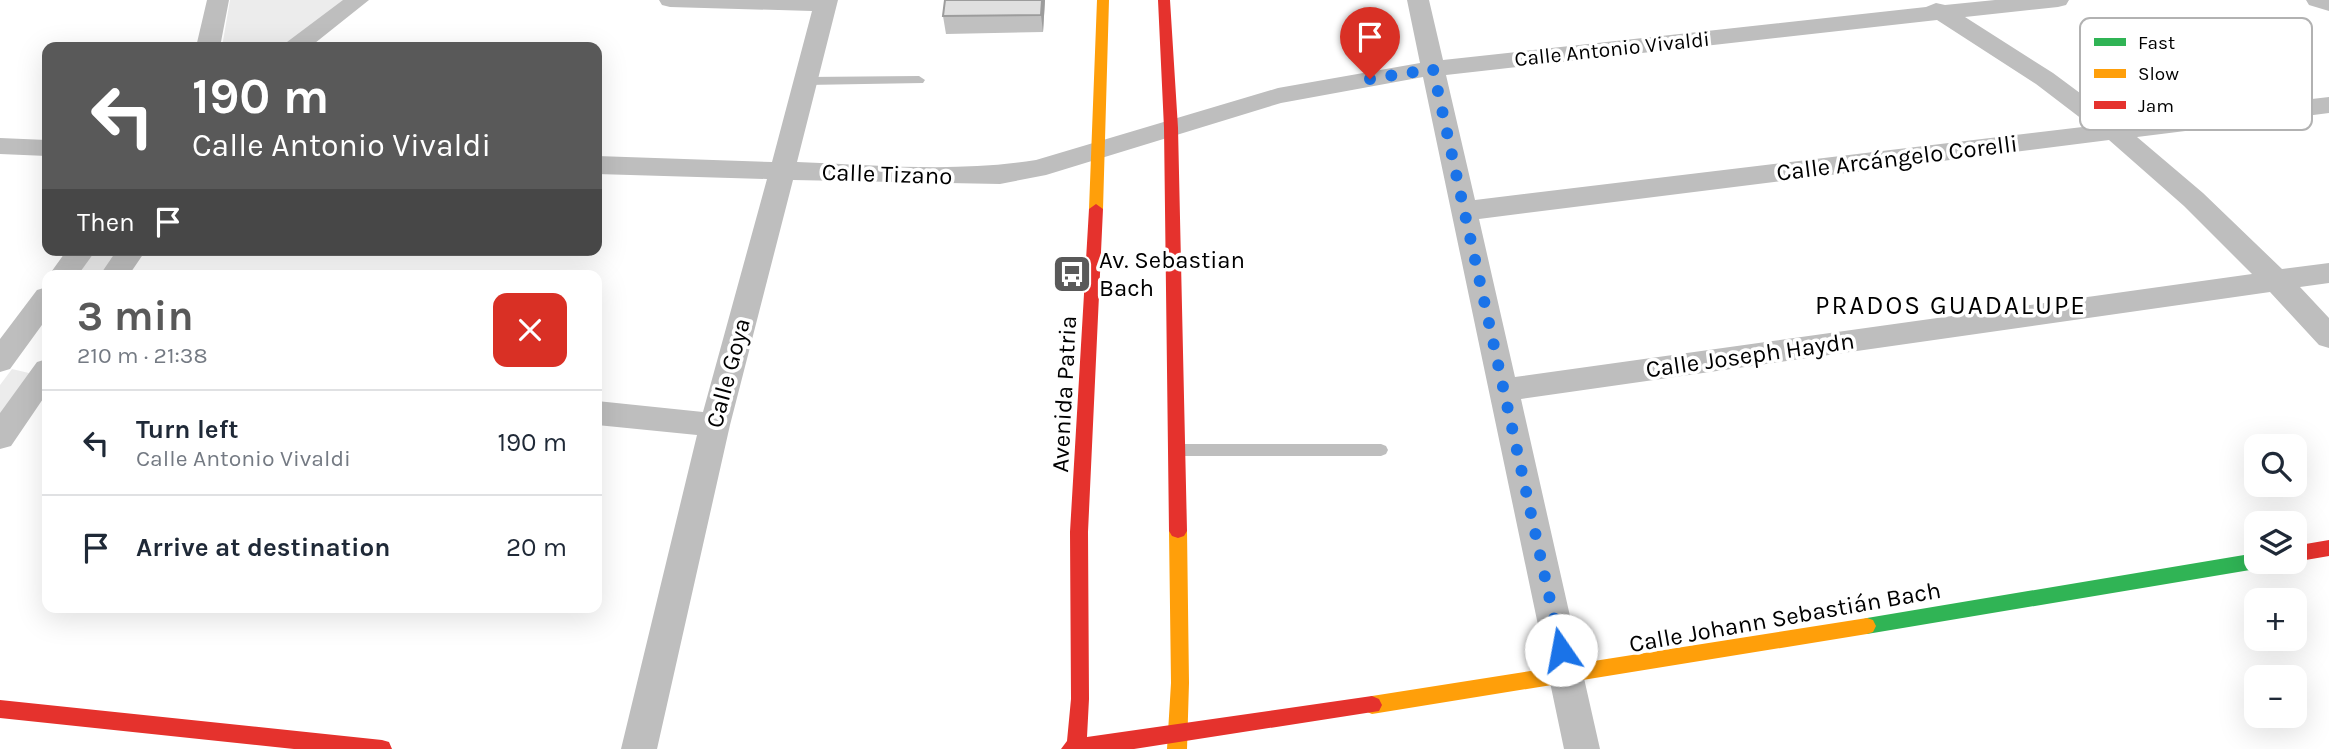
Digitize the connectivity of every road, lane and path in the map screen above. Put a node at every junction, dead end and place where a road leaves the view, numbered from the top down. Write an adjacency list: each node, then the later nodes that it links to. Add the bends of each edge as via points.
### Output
1 (218, 0): 13 (street)
2 (358, 0): 14 (street)
3 (670, 0): 10 (street)
4 (1103, 0): 24 (main road, Avenida Patria)
5 (1164, 0): 19 (main road)
6 (1418, 0): 15 (street)
7 (1917, 0): 12 (street)
8 (2057, 0): 12 (street, Calle Antonio Vivaldi)
9 (2317, 0): 11 (street)
10 (826, 2): 16 (street, Calle Goya)
11 (2329, 4)
12 (1940, 13): 15 (street, Calle Antonio Vivaldi); 18 (street)
13 (209, 42)
14 (302, 42)
15 (1433, 69): 19 (street, Calle Antonio Vivaldi, via 1278,96); 27 (street)
16 (806, 80): 17 (lane); 26 (street, Calle Goya)
17 (919, 80)
18 (2080, 106)
19 (1171, 128): 24 (street, Calle Tizano); 39 (main road)
20 (2124, 130): 21 (street, Calle Arcángelo Corelli)
21 (2116, 131): 27 (street, Calle Arcángelo Corelli); 29 (street)
22 (0, 146): 23 (street)
23 (42, 148)
24 (1098, 150): 26 (street, Calle Tizano, via 1000,175); 49 (main road, Avenida Patria, via 1079,532 1080,699)
25 (602, 165): 26 (street, Calle Tizano)
26 (782, 171): 37 (street, Calle Goya)
27 (1465, 211): 35 (street)
28 (2329, 273): 29 (street, Calle Joseph Haydn)
29 (2277, 280): 31 (street); 35 (street, Calle Joseph Haydn)
30 (42, 304): 32 (street)
31 (2329, 337)
32 (1, 357): 33 (street)
33 (42, 359)
34 (42, 377): 38 (street)
35 (1504, 390): 44 (street)
36 (602, 414): 37 (street)
37 (715, 425): 48 (street, Calle Goya)
38 (0, 437)
39 (1176, 450): 40 (lane); 46 (main road)
40 (1381, 450)
41 (2329, 548): 42 (main road)
42 (2307, 552)
43 (2244, 563): 44 (main road, Calle Johann Sebastián Bach)
44 (1566, 676): 46 (main road, Calle Johann Sebastián Bach); 51 (street)
45 (0, 709): 47 (main road)
46 (1179, 732): 49 (main road, Calle Johann Sebastián Bach); 50 (main road)
47 (382, 749)
48 (639, 749)
49 (1074, 749)
50 (1177, 749)
51 (1582, 749)

